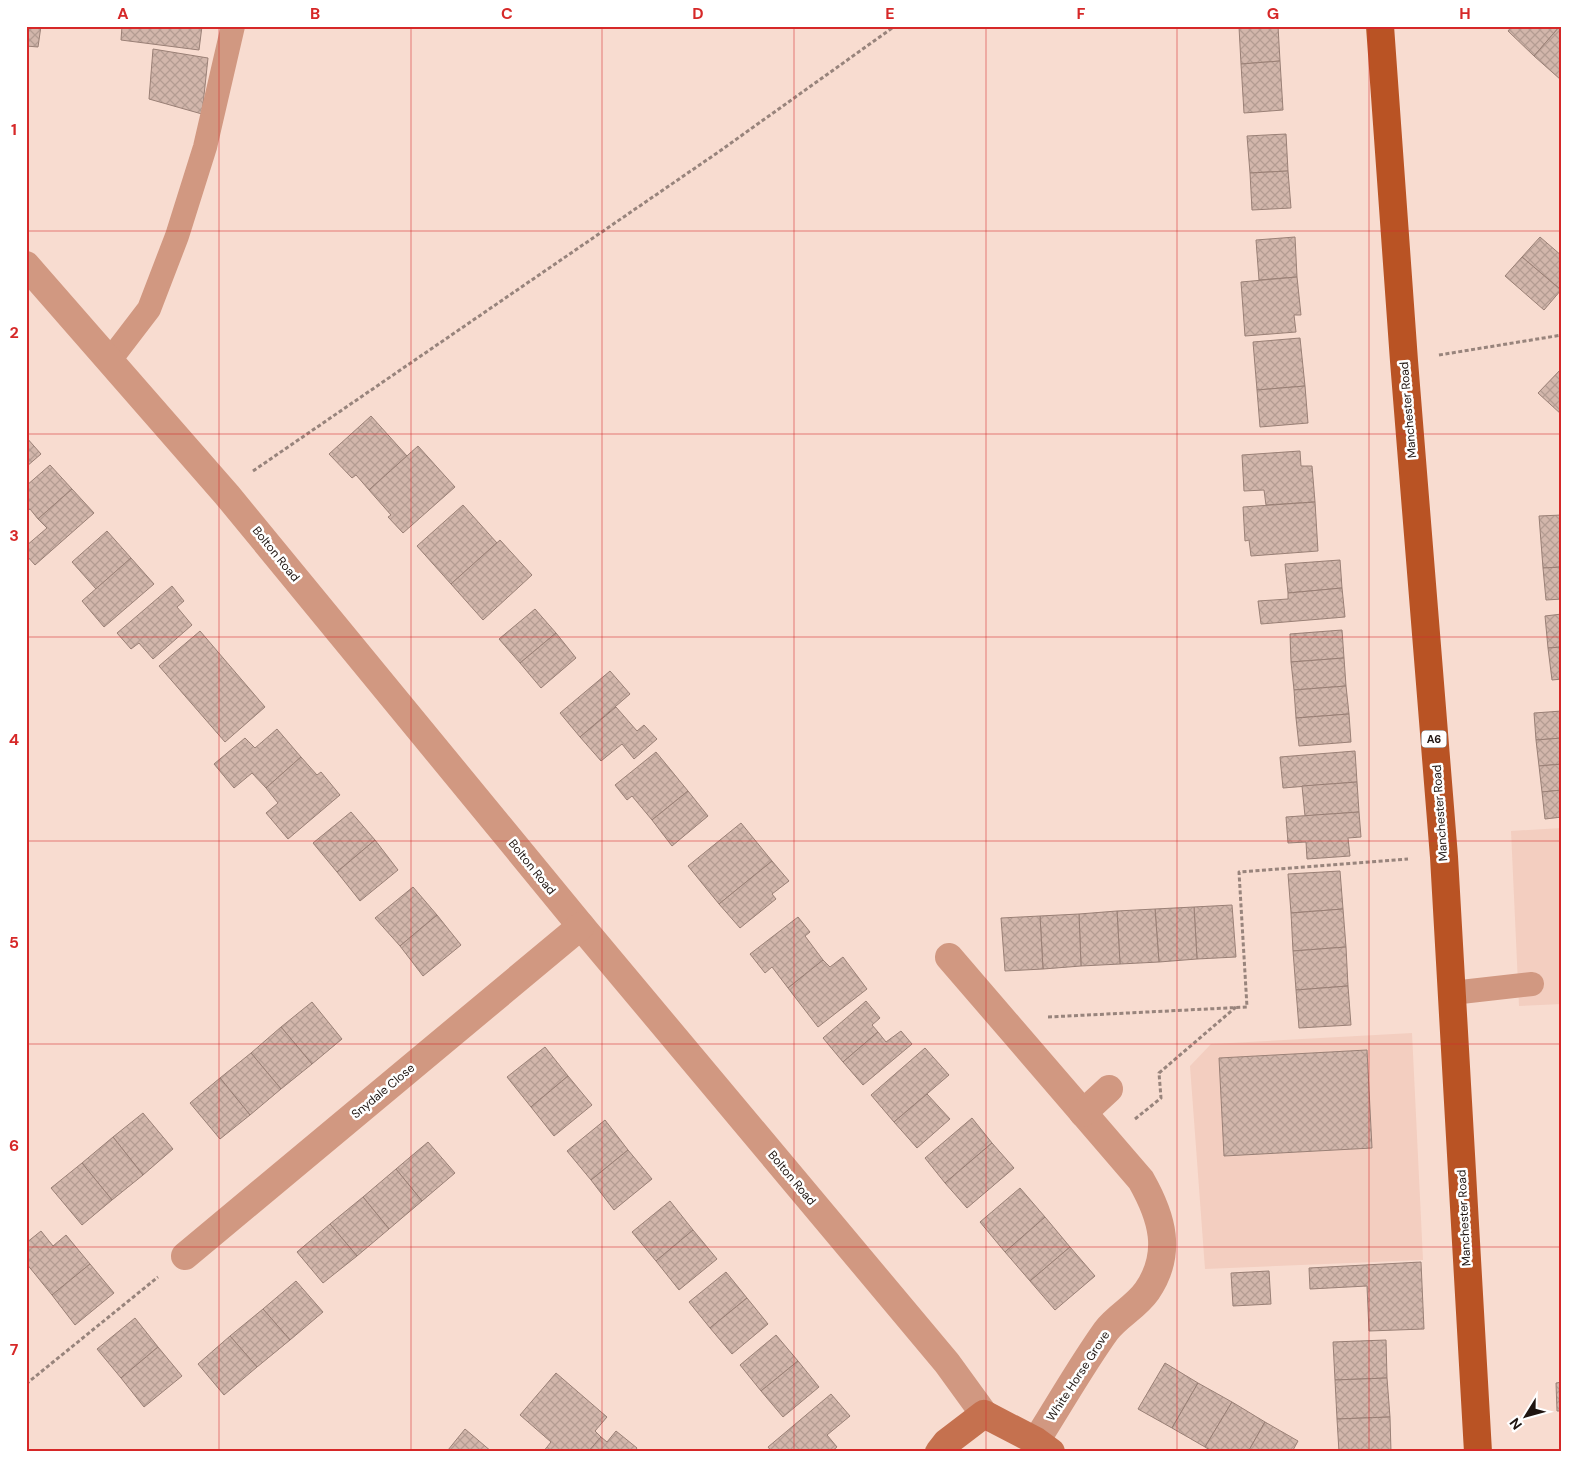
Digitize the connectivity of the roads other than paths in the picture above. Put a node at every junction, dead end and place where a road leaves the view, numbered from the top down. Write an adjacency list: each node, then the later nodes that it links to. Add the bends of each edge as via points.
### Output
1 (233, 26): 4 (lane, via 205,147 177,236 150,309)
2 (1380, 26): 8 (main road, Manchester Road / A6)
3 (26, 265): 4 (street, Bolton Road)
4 (110, 360): 5 (street, Bolton Road, via 228,495)
5 (581, 926): 11 (street, Snydale Close); 12 (street, Bolton Road, via 947,1363)
6 (949, 957): 10 (street, White Horse Grove)
7 (1532, 984): 8 (lane)
8 (1452, 993): 15 (main road, Manchester Road / A6)
9 (1109, 1089): 10 (street)
10 (1083, 1113): 13 (street, White Horse Grove, via 1141,1180 1155,1204 1163,1236 1159,1267 1146,1292 1107,1329)
11 (185, 1256)
12 (984, 1414): 13 (street, Bolton Road); 14 (street)
13 (1043, 1446)
14 (939, 1452)
15 (1478, 1452)

